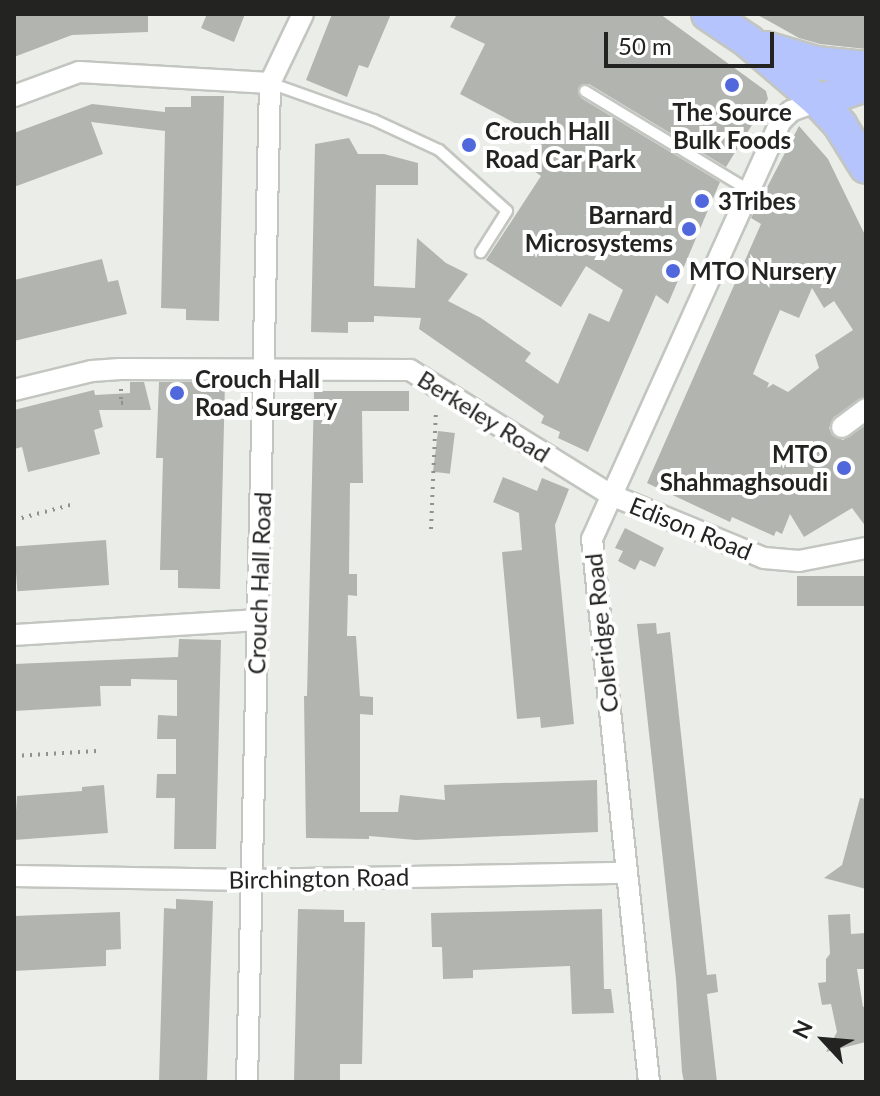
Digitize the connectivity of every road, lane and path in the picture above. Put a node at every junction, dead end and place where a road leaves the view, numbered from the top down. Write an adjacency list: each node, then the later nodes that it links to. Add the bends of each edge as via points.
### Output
1 (303, 14): 5 (street, Crouch Hall Road)
2 (708, 14): 3 (main road)
3 (748, 41): 4 (main road, via 816,63); 9 (main road)
4 (866, 68)
5 (270, 83): 8 (street, via 79,72); 12 (lane, via 439,150 507,211); 13 (street, Crouch Hall Road)
6 (866, 85): 9 (main road)
7 (585, 91): 11 (lane)
8 (14, 96)
9 (818, 101): 10 (main road); 11 (street, Coleridge Road, via 791,111 781,121)
10 (866, 167)
11 (747, 189): 18 (street, Coleridge Road)
12 (481, 252)
13 (266, 367): 14 (street, Berkeley Road, via 92,371); 15 (street, Berkeley Road, via 410,370); 23 (street, Crouch Hall Road)
14 (14, 390)
15 (446, 393): 18 (street, Berkeley Road); 21 (path, via 436,409)
16 (866, 409): 17 (street)
17 (842, 427)
18 (611, 495): 22 (street, Edison Road, via 764,558 799,561); 27 (street, Coleridge Road, via 592,539)
19 (74, 504): 20 (path)
20 (14, 520)
21 (431, 529)
22 (866, 548)
23 (257, 620): 24 (street); 29 (street, Crouch Hall Road)
24 (14, 635)
25 (97, 751): 26 (path)
26 (14, 756)
27 (625, 873): 29 (street, Birchington Road); 31 (street, Coleridge Road)
28 (14, 876): 29 (street, Birchington Road)
29 (250, 880): 30 (street, Crouch Hall Road)
30 (247, 1082)
31 (649, 1082)

